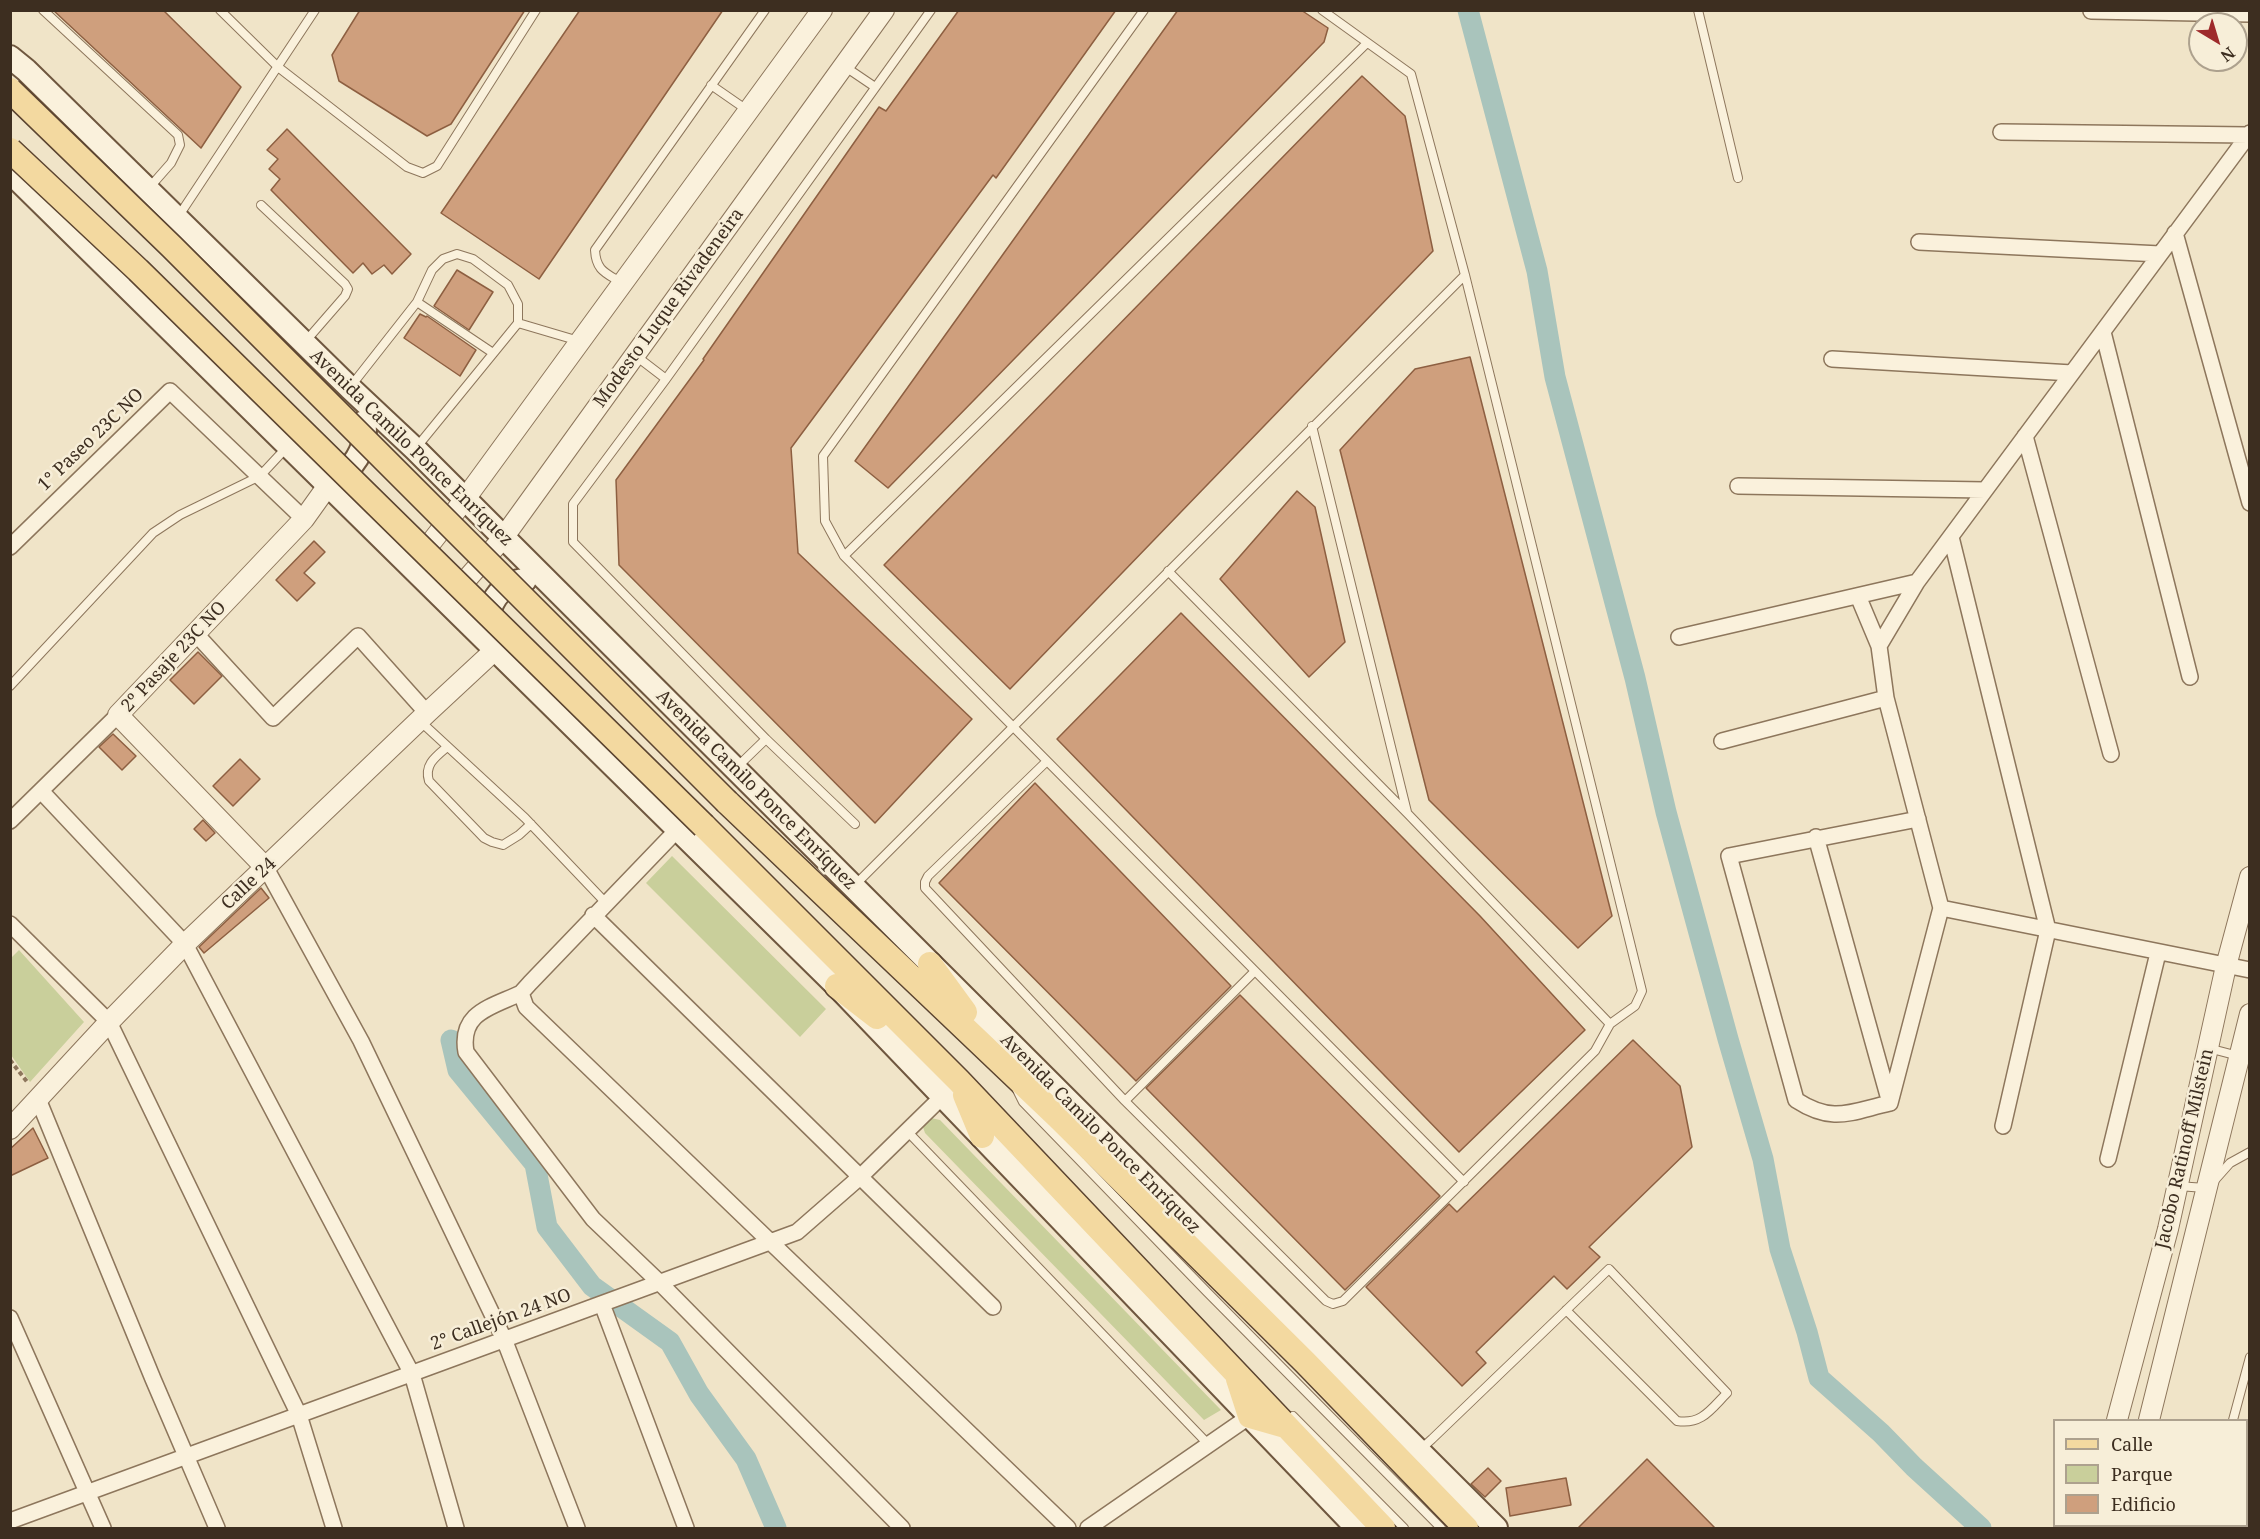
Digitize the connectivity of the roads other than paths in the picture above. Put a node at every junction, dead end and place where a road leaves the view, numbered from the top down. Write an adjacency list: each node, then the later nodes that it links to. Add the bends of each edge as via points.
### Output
1 (43, 10): 27 (lane, via 178,135 180,145 171,163)
2 (220, 10): 16 (lane)
3 (315, 10): 16 (lane)
4 (536, 10): 16 (lane, via 437,166 423,173 407,167)
5 (765, 10): 18 (lane)
6 (822, 10): 21 (street)
7 (884, 10): 17 (street, Modesto Luque Rivadeneira)
8 (931, 10): 19 (lane)
9 (1144, 10): 60 (lane, via 823,456 825,520)
10 (1322, 10): 14 (lane)
11 (1698, 10): 26 (lane)
12 (2091, 10): 13 (street)
13 (2250, 14)
14 (1367, 43): 33 (lane, via 1411,74); 60 (lane)
15 (10, 57): 27 (main road, Avenida Camilo Ponce Enríquez)
16 (278, 66): 29 (lane)
17 (844, 66): 19 (lane); 41 (street, Modesto Luque Rivadeneira)
18 (711, 85): 21 (lane); 34 (lane, via 595,250 600,269)
19 (875, 87): 44 (lane)
20 (10, 90): 112 (main road, Avenida Camilo Ponce Enríquez, bridge, via 727,802)
21 (748, 111): 34 (street)
22 (2001, 132): 23 (street)
23 (2249, 134): 30 (street)
24 (10, 150): 113 (main road, bridge, via 206,336 704,826 934,1056)
25 (10, 172): 48 (main road)
26 (1738, 178)
27 (148, 189): 29 (main road, Avenida Camilo Ponce Enríquez)
28 (261, 205): 39 (lane, via 348,289)
29 (177, 218): 39 (main road, Avenida Camilo Ponce Enríquez)
30 (2175, 233): 32 (street); 55 (street)
31 (1919, 242): 32 (street)
32 (2160, 254): 37 (street)
33 (1465, 275): 46 (lane); 109 (lane, via 1642,991 1635,1006)
34 (622, 283): 38 (street)
35 (417, 302): 36 (lane, via 432,270 443,259 457,254 473,259 507,285 518,303); 40 (lane); 45 (lane)
36 (518, 323): 38 (lane); 40 (lane)
37 (2103, 332): 43 (street); 71 (street)
38 (580, 341): 54 (street)
39 (304, 343): 45 (main road, Avenida Camilo Ponce Enríquez)
40 (493, 353): 49 (lane)
41 (635, 355): 44 (lane); 57 (street, Modesto Luque Rivadeneira)
42 (1833, 359): 43 (street)
43 (2072, 373): 47 (street)
44 (666, 379): 77 (lane, via 573,504 573,542)
45 (350, 388): 49 (main road, Avenida Camilo Ponce Enríquez); 51 (main road, via 362,413 363,445 349,470)
46 (1312, 426): 62 (lane); 84 (lane)
47 (2025, 436): 53 (street); 80 (street)
48 (288, 446): 50 (lane); 51 (main road)
49 (415, 449): 54 (main road, Avenida Camilo Ponce Enríquez)
50 (260, 476): 56 (street, 1° Paseo 23C NO); 59 (street, 1° Paseo 23C NO, via 170,391); 72 (lane, via 180,515 153,533)
51 (329, 484): 56 (street, 2º Pasaje 23C NO); 61 (main road)
52 (1738, 486): 53 (street)
53 (1985, 490): 58 (street)
54 (465, 499): 57 (main road, Avenida Camilo Ponce Enríquez); 61 (street)
55 (2250, 503)
56 (304, 519): 67 (street, 2º Pasaje 23C NO)
57 (503, 537): 64 (main road, Avenida Camilo Ponce Enríquez); 66 (street, Modesto Luque Rivadeneira)
58 (1951, 537): 63 (street); 98 (street)
59 (10, 547)
60 (844, 556): 76 (lane)
61 (412, 567): 66 (main road)
62 (1168, 571): 76 (lane); 84 (lane)
63 (1917, 582): 65 (street); 69 (street)
64 (552, 586): 70 (main road, via 535,579 515,581 499,591 489,608 489,627); 82 (main road, Avenida Camilo Ponce Enríquez)
65 (1857, 596): 68 (street); 69 (street)
66 (448, 601): 70 (main road)
67 (196, 634): 74 (street, 2º Pasaje 23C NO); 75 (street, via 273,718 358,636)
68 (1679, 637)
69 (1878, 646): 73 (street)
70 (496, 649): 75 (street, Calle 24); 89 (main road)
71 (2190, 677)
72 (10, 686)
73 (1886, 698): 78 (street); 85 (street)
74 (118, 716): 83 (street, 2º Pasaje 23C NO); 91 (street)
75 (423, 716): 79 (lane); 91 (street, Calle 24)
76 (1012, 727): 81 (lane); 93 (lane)
77 (766, 739): 82 (lane); 88 (lane)
78 (1722, 741)
79 (447, 747): 87 (lane); 87 (lane, via 429,765 429,781 484,838 503,845)
80 (2111, 754)
81 (1046, 762): 104 (lane); 115 (lane, via 928,876 925,888)
82 (735, 769): 93 (main road, Avenida Camilo Ponce Enríquez)
83 (41, 791): 86 (street, 2º Pasaje 23C NO); 99 (street)
84 (1408, 814): 109 (lane)
85 (1918, 819): 90 (street); 95 (street)
86 (10, 821)
87 (531, 824): 94 (lane)
88 (855, 824)
89 (678, 829): 94 (street); 105 (main road)
90 (1816, 837): 116 (street); 116 (street, via 1728,856 1796,1100 1813,1111 1835,1116)
91 (266, 868): 99 (street, Calle 24); 137 (street, via 361,1041)
92 (2250, 877): 102 (street, Jacobo Ratinoff Milstein)
93 (852, 887): 101 (main road, Avenida Camilo Ponce Enríquez)
94 (605, 902): 96 (street)
95 (1941, 908): 98 (street); 116 (street)
96 (593, 915): 106 (street); 127 (street)
97 (10, 924): 108 (street)
98 (2048, 930): 100 (street); 119 (street)
99 (185, 944): 108 (street, Calle 24); 139 (street)
100 (2158, 953): 102 (street); 125 (street)
101 (930, 964): 112 (main road); 122 (main road, Avenida Camilo Ponce Enríquez)
102 (2226, 966): 103 (street); 110 (street, Jacobo Ratinoff Milstein)
103 (2250, 970)
104 (1255, 971): 115 (lane); 128 (lane)
105 (837, 986): 113 (main road)
106 (522, 993): 131 (street, via 526,1007); 132 (street, via 472,1017 464,1039 466,1052 593,1219)
107 (2250, 1014): 111 (street, Jacobo Ratinoff Milstein)
108 (109, 1022): 114 (street, Calle 24); 141 (street)
109 (1610, 1024): 128 (lane, via 1594,1051)
110 (2208, 1048): 111 (lane); 129 (street, Jacobo Ratinoff Milstein)
111 (2245, 1057): 130 (street, Jacobo Ratinoff Milstein)
112 (1004, 1064): 118 (main road, Avenida Camilo Ponce Enríquez); 164 (lane, Avenida Camilo Ponce Enríquez, via 1023,1102)
113 (951, 1088): 117 (lane); 121 (street, 2° Callejón 24 NO); 123 (main road); 140 (main road)
114 (39, 1097): 120 (street, Calle 24); 149 (street)
115 (1125, 1101): 128 (lane, via 1326,1301 1334,1304 1342,1301)
116 (1890, 1103)
117 (996, 1108)
118 (1058, 1117): 122 (main road); 126 (main road, Avenida Camilo Ponce Enríquez)
119 (2003, 1126)
120 (10, 1129)
121 (907, 1131): 127 (street, 2° Callejón 24 NO); 147 (lane)
122 (1097, 1131): 126 (main road); 148 (main road, Avenida Camilo Ponce Enríquez)
123 (982, 1136): 142 (main road)
124 (2250, 1152): 130 (lane, via 2230,1163)
125 (2108, 1159)
126 (1118, 1176): 165 (main road, Avenida Camilo Ponce Enríquez)
127 (860, 1177): 131 (street, 2° Callejón 24 NO, via 797,1232); 134 (street)
128 (1464, 1182)
129 (2177, 1186): 130 (lane); 144 (street, Jacobo Ratinoff Milstein)
130 (2208, 1188): 145 (street, Jacobo Ratinoff Milstein)
131 (771, 1242): 132 (street, 2° Callejón 24 NO); 159 (street)
132 (660, 1283): 133 (street, 2° Callejón 24 NO); 158 (street)
133 (602, 1304): 137 (street, 2° Callejón 24 NO); 157 (street)
134 (993, 1307)
135 (1566, 1310): 135 (lane, via 1677,1421 1701,1419 1727,1393 1609,1269); 148 (lane)
136 (10, 1318): 150 (street)
137 (504, 1339): 139 (street, 2° Callejón 24 NO); 156 (street)
138 (2250, 1356): 146 (lane)
139 (412, 1374): 141 (street, 2° Callejón 24 NO); 155 (street)
140 (1236, 1374): 142 (main road); 143 (main road)
141 (299, 1415): 149 (street, 2° Callejón 24 NO); 154 (street)
142 (1250, 1416): 143 (main road); 147 (street); 161 (main road)
143 (1287, 1419): 162 (main road); 163 (lane)
144 (2117, 1419)
145 (2150, 1419)
146 (2233, 1419)
147 (1209, 1445): 160 (street)
148 (1419, 1451): 166 (main road, Avenida Camilo Ponce Enríquez)
149 (186, 1457): 150 (street, 2° Callejón 24 NO); 153 (street)
150 (87, 1493): 151 (street, 2° Callejón 24 NO); 152 (street)
151 (10, 1521)
152 (103, 1528)
153 (217, 1528)
154 (334, 1528)
155 (456, 1528)
156 (577, 1528)
157 (686, 1528)
158 (902, 1528)
159 (1068, 1528)
160 (1088, 1528)
161 (1358, 1528)
162 (1383, 1528)
163 (1404, 1528)
164 (1441, 1528)
165 (1466, 1528)
166 (1496, 1528)

